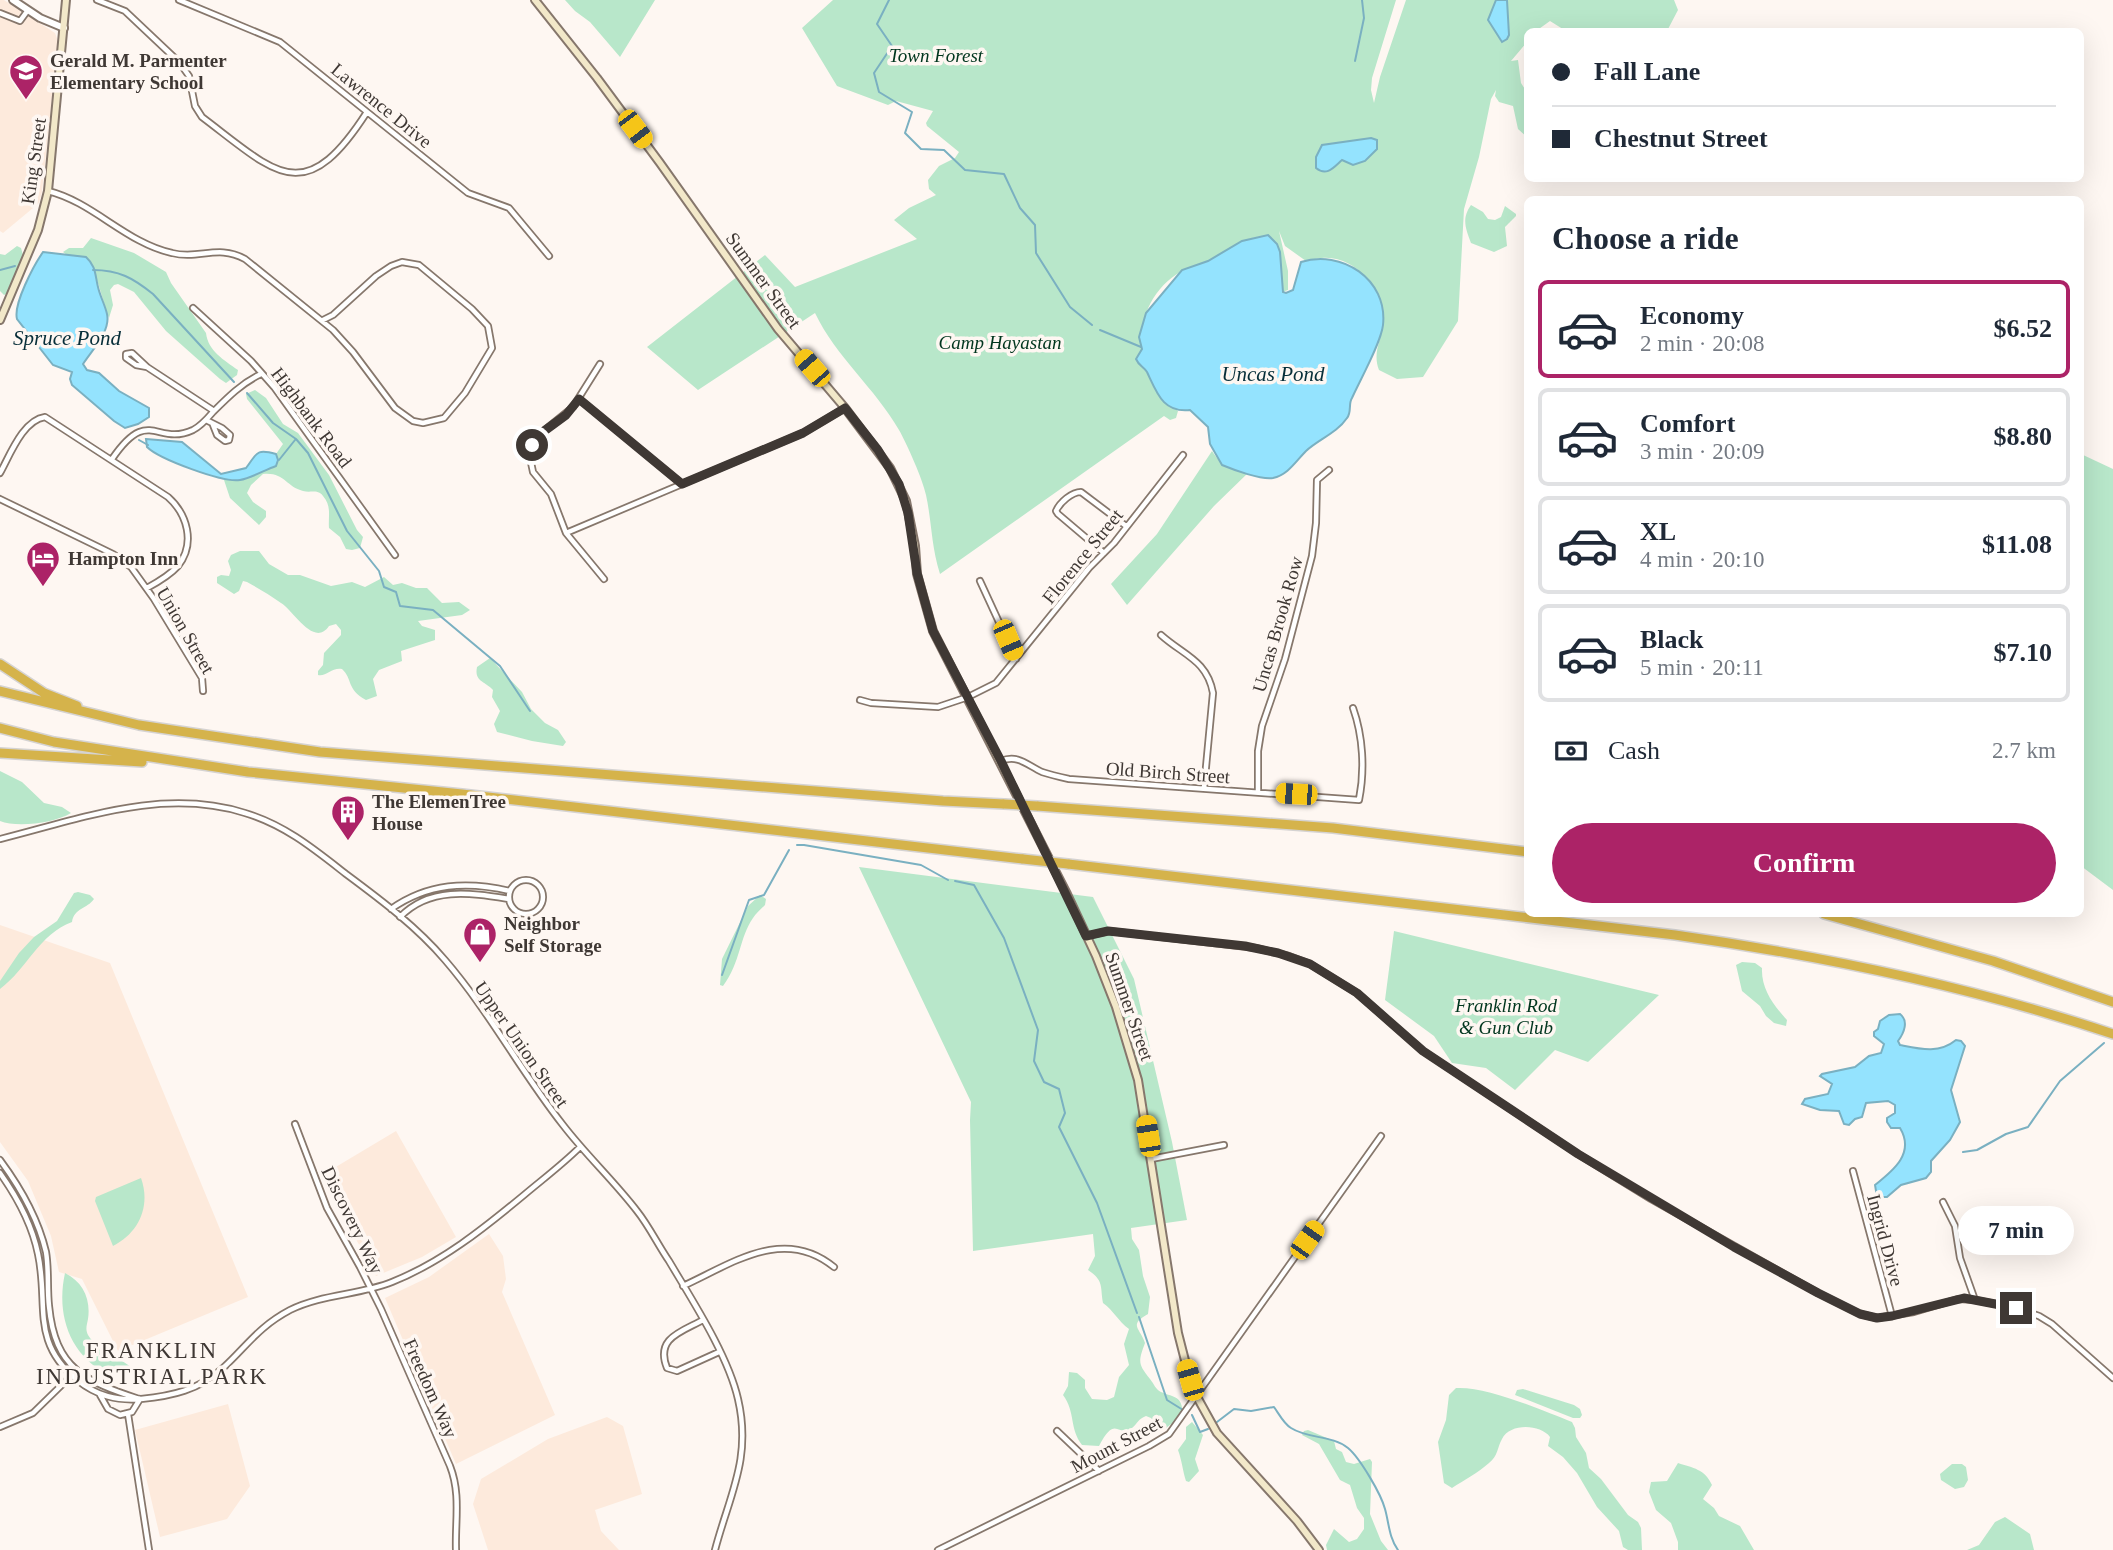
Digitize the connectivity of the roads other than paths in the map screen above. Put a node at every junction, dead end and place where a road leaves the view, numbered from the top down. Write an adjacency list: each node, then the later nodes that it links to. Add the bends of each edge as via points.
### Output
1 (13, 0): 6 (street)
2 (66, 0): 8 (main road, King Street)
3 (97, 0): 9 (street, via 125,11 179,62 189,76 197,112 269,167 295,174 320,166)
4 (179, 0): 9 (street, Lawrence Drive, via 279,42)
5 (535, 0): 19 (main road, Summer Street, via 660,163 778,329)
6 (29, 10): 7 (street, via 20,21); 8 (street)
7 (0, 13)
8 (64, 28): 10 (main road, King Street)
9 (367, 112): 11 (street, Lawrence Drive, via 468,193 509,208)
10 (48, 191): 13 (main road, King Street, via 38,230); 14 (street, via 67,197 150,246 175,254 218,251 238,255)
11 (549, 256)
12 (193, 308): 17 (street, Highbank Road)
13 (0, 320)
14 (323, 320): 14 (street, via 395,408 423,423 444,418 492,348 488,326 472,309 419,265 402,262 376,276)
15 (600, 364): 18 (street)
16 (147, 367): 20 (street)
17 (261, 374): 20 (street); 32 (street, Highbank Road)
18 (579, 399): 27 (street); 30 (street, via 536,437 529,453 533,472 551,494)
19 (845, 408): 27 (street, via 803,433); 41 (main road, Summer Street, via 899,484 926,609)
20 (215, 411): 21 (street)
21 (206, 420): 22 (street); 24 (street, via 183,433 139,431 122,443)
22 (213, 425)
23 (1183, 455): 29 (street, Florence Street)
24 (111, 459): 26 (street, via 42,417 27,429); 35 (street, via 168,496 185,518 188,535 183,558)
25 (1329, 470): 50 (street, Uncas Brook Row, via 1317,480 1312,556 1262,726)
26 (0, 473)
27 (682, 484): 30 (street)
28 (0, 499): 35 (street, Union Street, via 113,554 131,567)
29 (1126, 526): 31 (street, Florence Street); 31 (street, via 1081,492 1056,510)
30 (566, 533): 33 (street)
31 (1104, 553): 37 (street, Florence Street)
32 (395, 555)
33 (604, 579)
34 (980, 581): 37 (street)
35 (147, 589): 40 (street, Union Street, via 202,678)
36 (1161, 635): 49 (street, via 1199,664 1211,682)
37 (1017, 660): 41 (street, Florence Street, via 996,683)
38 (0, 664): 44 (highway, via 44,692)
39 (0, 691): 44 (highway)
40 (203, 691)
41 (968, 697): 42 (street, Florence Street, via 927,708); 47 (main road, Summer Street)
42 (860, 700)
43 (1353, 708): 50 (street, Old Birch Street, via 1359,729 1359,800)
44 (139, 725): 52 (highway, bridge, via 376,758 1333,828)
45 (0, 728): 48 (highway, via 54,742)
46 (0, 753): 48 (highway)
47 (1001, 761): 49 (street, Old Birch Street, via 1015,758 1069,779); 60 (main road, Summer Street)
48 (194, 765): 57 (highway, bridge)
49 (1204, 788): 50 (street, Old Birch Street)
50 (1258, 792)
51 (0, 839): 55 (street, Upper Union Street, via 137,805 215,805 259,817 297,836)
52 (1524, 852)
53 (510, 891): 54 (street); 54 (street, via 516,883 530,881 540,889 542,899 537,908 525,913 515,910); 55 (street, via 447,885 424,890)
54 (509, 899): 56 (street, via 446,894 413,905)
55 (391, 909): 56 (street, Upper Union Street)
56 (400, 917): 66 (street, Upper Union Street, via 452,968)
57 (1524, 917)
58 (1525, 917): 62 (highway, bridge, via 1766,948 1898,973)
59 (1835, 917): 61 (highway, via 1993,961)
60 (1086, 936): 67 (main road, Summer Street, via 1104,974 1133,1062); 76 (street, via 1115,932 1245,946 1310,964 1348,987 1423,1051 1651,1199 1847,1308 1869,1317)
61 (2113, 1002)
62 (2113, 1034)
63 (295, 1124): 74 (street, Discovery Way, via 327,1208)
64 (1381, 1136): 82 (street, Mount Street)
65 (1224, 1145): 67 (street)
66 (580, 1147): 73 (street, Upper Union Street, via 639,1213); 74 (street, via 467,1241 420,1269)
67 (1151, 1159): 82 (main road, Summer Street, via 1178,1334)
68 (0, 1160): 79 (street, via 25,1198 41,1236 51,1325)
69 (1853, 1171): 76 (street, Ingrid Drive)
70 (0, 1173): 79 (street, via 19,1202 38,1254 50,1347 60,1363)
71 (1943, 1202): 75 (street, via 1955,1226)
72 (834, 1267): 73 (street, via 801,1249 776,1248)
73 (683, 1286): 77 (street, Upper Union Street)
74 (371, 1289): 83 (street, via 292,1309 257,1332 205,1381 179,1394); 89 (street, Freedom Way, via 450,1466 458,1501)
75 (1975, 1300): 76 (street, via 1952,1300); 80 (street, via 2016,1308 2045,1320)
76 (1892, 1316)
77 (703, 1320): 78 (street, Upper Union Street); 78 (street, via 665,1344 667,1368 677,1371)
78 (719, 1352): 90 (street, Upper Union Street, via 738,1397 742,1454 737,1485)
79 (75, 1373): 81 (street); 83 (street); 85 (street, via 33,1413)
80 (2113, 1378)
81 (100, 1394): 83 (street); 84 (street, via 111,1412)
82 (1197, 1397): 87 (street, Mount Street, via 1163,1438); 92 (main road, Summer Street, via 1223,1440)
83 (140, 1399): 84 (street)
84 (128, 1414): 88 (street)
85 (0, 1427)
86 (1057, 1431): 87 (street)
87 (1100, 1471): 91 (street, Mount Street)
88 (149, 1550)
89 (456, 1550)
90 (715, 1550)
91 (937, 1550)
92 (1319, 1550)

